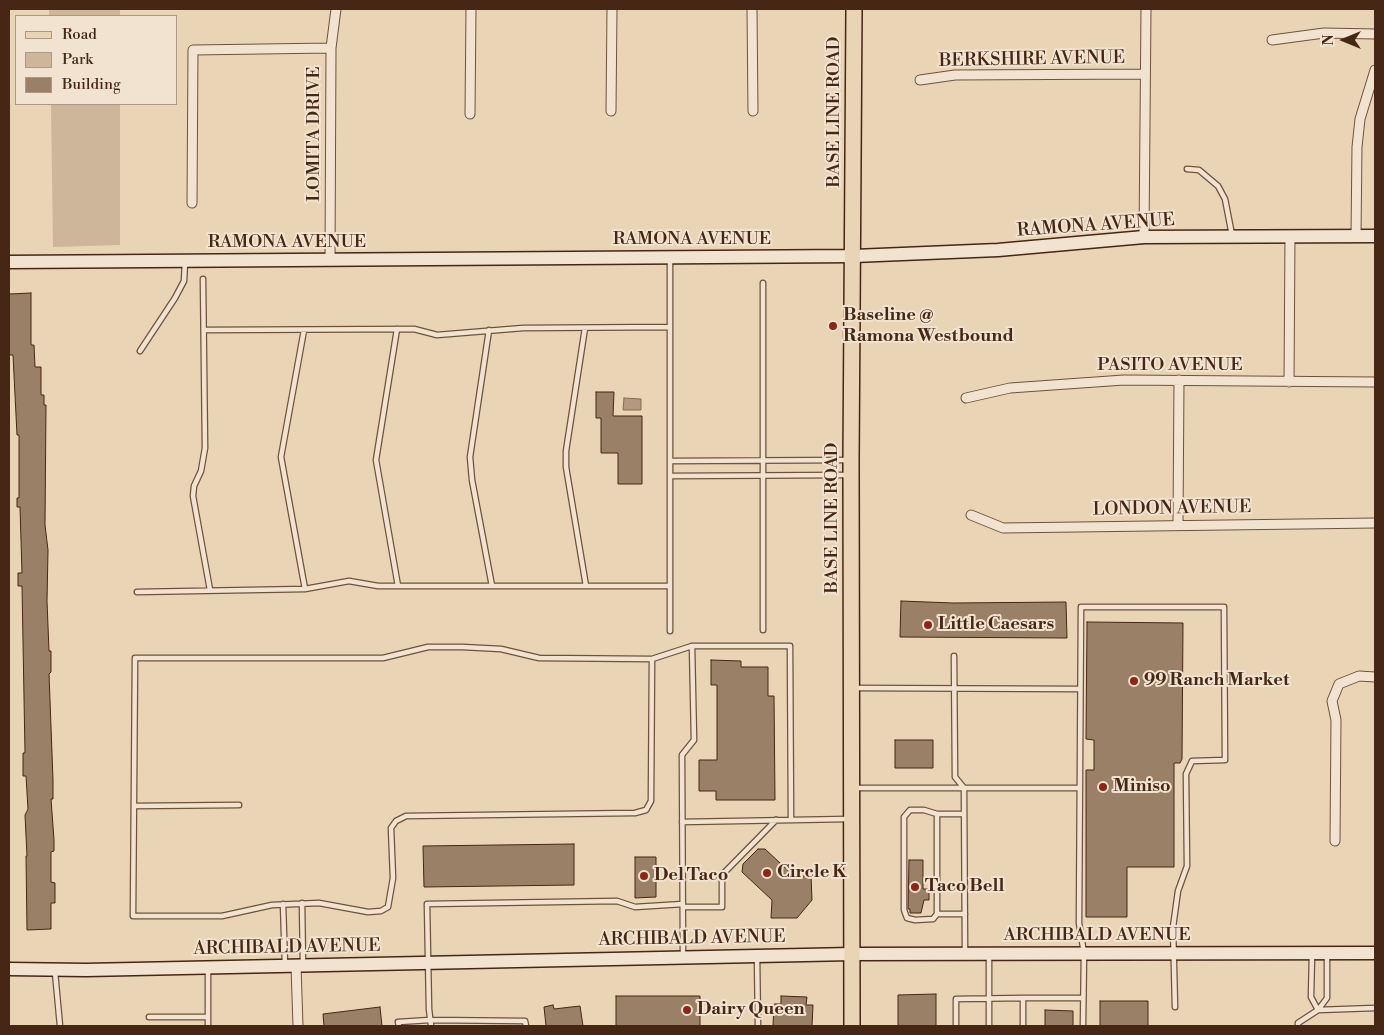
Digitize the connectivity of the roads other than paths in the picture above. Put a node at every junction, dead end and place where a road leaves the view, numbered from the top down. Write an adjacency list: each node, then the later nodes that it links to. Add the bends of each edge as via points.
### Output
1 (336, 9): 9 (street, LOMITA DRIVE)
2 (471, 9): 15 (street)
3 (612, 9): 13 (street)
4 (752, 9): 14 (street)
5 (854, 9): 23 (main road, BASE LINE ROAD)
6 (1146, 9): 11 (street)
7 (1375, 34): 8 (street, via 1324,33)
8 (1272, 40)
9 (332, 48): 17 (street, via 193,50); 25 (street, LOMITA DRIVE)
10 (1375, 70): 19 (street, via 1360,119)
11 (1145, 74): 12 (street, BERKSHIRE AVENUE, via 955,76); 21 (street)
12 (920, 80)
13 (611, 111)
14 (753, 111)
15 (470, 114)
16 (1187, 168): 22 (lane, via 1199,170 1218,186 1225,200)
17 (192, 203)
18 (1290, 236): 19 (street, RAMONA AVENUE); 22 (street, RAMONA AVENUE); 38 (street)
19 (1356, 236): 20 (street, RAMONA AVENUE)
20 (1375, 236)
21 (1144, 237): 22 (street, RAMONA AVENUE); 23 (street, RAMONA AVENUE, via 998,250)
22 (1232, 237)
23 (854, 256): 24 (street, RAMONA AVENUE); 43 (main road, BASE LINE ROAD)
24 (670, 257): 25 (street, RAMONA AVENUE); 30 (lane)
25 (330, 260): 26 (street, RAMONA AVENUE)
26 (186, 261): 27 (street, RAMONA AVENUE); 36 (lane, via 184,281)
27 (9, 262)
28 (203, 279): 33 (lane)
29 (764, 283): 41 (lane)
30 (670, 327): 31 (lane); 42 (lane)
31 (585, 328): 35 (lane); 51 (lane, via 566,467)
32 (397, 329): 34 (lane); 35 (lane, via 414,329 437,335); 49 (lane, via 376,460)
33 (204, 330): 34 (lane); 54 (lane, via 205,448 193,496)
34 (304, 330): 53 (lane, via 281,457)
35 (489, 330): 50 (lane, via 470,457)
36 (140, 350)
37 (1179, 380): 38 (street, PASITO AVENUE); 40 (street, PASITO AVENUE, via 1124,380 1010,388); 48 (street)
38 (1289, 382): 39 (street, PASITO AVENUE)
39 (1375, 382)
40 (966, 398)
41 (763, 460): 42 (lane); 43 (lane); 44 (lane)
42 (670, 461): 45 (lane)
43 (851, 467): 44 (lane); 62 (main road, BASE LINE ROAD)
44 (763, 475): 45 (lane); 56 (lane)
45 (670, 476): 52 (lane)
46 (971, 516): 48 (street, LONDON AVENUE, via 1003,528)
47 (1375, 523): 48 (street, LONDON AVENUE)
48 (1178, 524)
49 (398, 586): 50 (lane); 53 (lane, via 349,581)
50 (492, 586): 51 (lane)
51 (586, 586): 52 (lane)
52 (670, 586): 57 (lane)
53 (305, 589): 54 (lane)
54 (210, 590): 55 (lane)
55 (137, 592)
56 (763, 630)
57 (670, 632)
58 (692, 646): 60 (lane); 74 (lane, via 790,646); 75 (lane, via 694,740 682,755)
59 (954, 656): 64 (lane)
60 (652, 659): 69 (lane, via 539,658 500,649 462,647 428,647 384,658 134,658); 77 (lane, via 651,801 646,810 406,816 396,820 391,828 393,878 388,907 381,912 368,912)
61 (1375, 677): 76 (street, via 1358,676 1339,684 1332,701 1336,720)
62 (852, 688): 64 (lane); 65 (main road, BASE LINE ROAD)
63 (1079, 689): 64 (lane); 67 (lane); 83 (lane, via 1081,607 1224,607 1225,760 1192,761 1186,774 1187,866 1174,913)
64 (954, 690): 66 (lane, via 955,777)
65 (852, 788): 66 (lane); 72 (main road, BASE LINE ROAD)
66 (964, 788): 67 (lane); 71 (lane)
67 (1080, 788): 82 (lane, via 1079,923)
68 (239, 805): 69 (lane)
69 (134, 806): 78 (lane, via 133,916 222,916)
70 (937, 814): 71 (lane); 80 (lane); 80 (lane, via 910,810 904,817 904,910 907,918 915,920 933,919)
71 (964, 814): 81 (lane)
72 (852, 819): 74 (lane); 86 (main road, BASE LINE ROAD)
73 (776, 820): 74 (lane); 75 (lane); 79 (lane, via 722,875 722,907)
74 (791, 820)
75 (682, 822): 79 (lane)
76 (1334, 842)
77 (302, 903): 78 (lane); 93 (lane)
78 (283, 904): 93 (lane)
79 (684, 906): 91 (lane); 92 (lane, via 635,906 616,901 427,904)
80 (937, 914): 81 (lane)
81 (965, 914): 87 (lane)
82 (1084, 953): 83 (street, ARCHIBALD AVENUE); 88 (street, ARCHIBALD AVENUE); 98 (lane)
83 (1174, 953): 84 (street, ARCHIBALD AVENUE); 100 (lane)
84 (1312, 953): 85 (street, ARCHIBALD AVENUE); 102 (lane, via 1312,997)
85 (1327, 953): 89 (street, ARCHIBALD AVENUE); 102 (lane, via 1327,998)
86 (852, 954): 87 (street, ARCHIBALD AVENUE); 90 (street, ARCHIBALD AVENUE); 113 (main road, BASE LINE ROAD)
87 (965, 954): 88 (street, ARCHIBALD AVENUE)
88 (989, 954): 99 (lane)
89 (1375, 954)
90 (757, 955): 91 (street, ARCHIBALD AVENUE); 112 (lane)
91 (684, 956): 92 (street, ARCHIBALD AVENUE)
92 (427, 962): 93 (street, ARCHIBALD AVENUE); 105 (lane)
93 (295, 966): 94 (street, ARCHIBALD AVENUE); 108 (street)
94 (208, 967): 96 (street, ARCHIBALD AVENUE); 104 (lane)
95 (9, 970): 96 (street, ARCHIBALD AVENUE)
96 (55, 970): 106 (lane)
97 (1023, 998): 98 (lane); 99 (lane); 116 (lane)
98 (1083, 998): 117 (lane)
99 (989, 999): 114 (lane, via 956,999); 115 (lane)
100 (1175, 1007)
101 (1375, 1008): 102 (lane)
102 (1318, 1010): 118 (lane)
103 (149, 1017): 104 (lane)
104 (208, 1017): 107 (lane)
105 (430, 1020): 109 (lane, via 398,1022); 110 (lane); 111 (lane, via 525,1021)
106 (60, 1026)
107 (208, 1026)
108 (298, 1026)
109 (399, 1026)
110 (431, 1026)
111 (526, 1026)
112 (758, 1026)
113 (852, 1026)
114 (956, 1026)
115 (989, 1026)
116 (1023, 1026)
117 (1083, 1026)
118 (1298, 1026)

